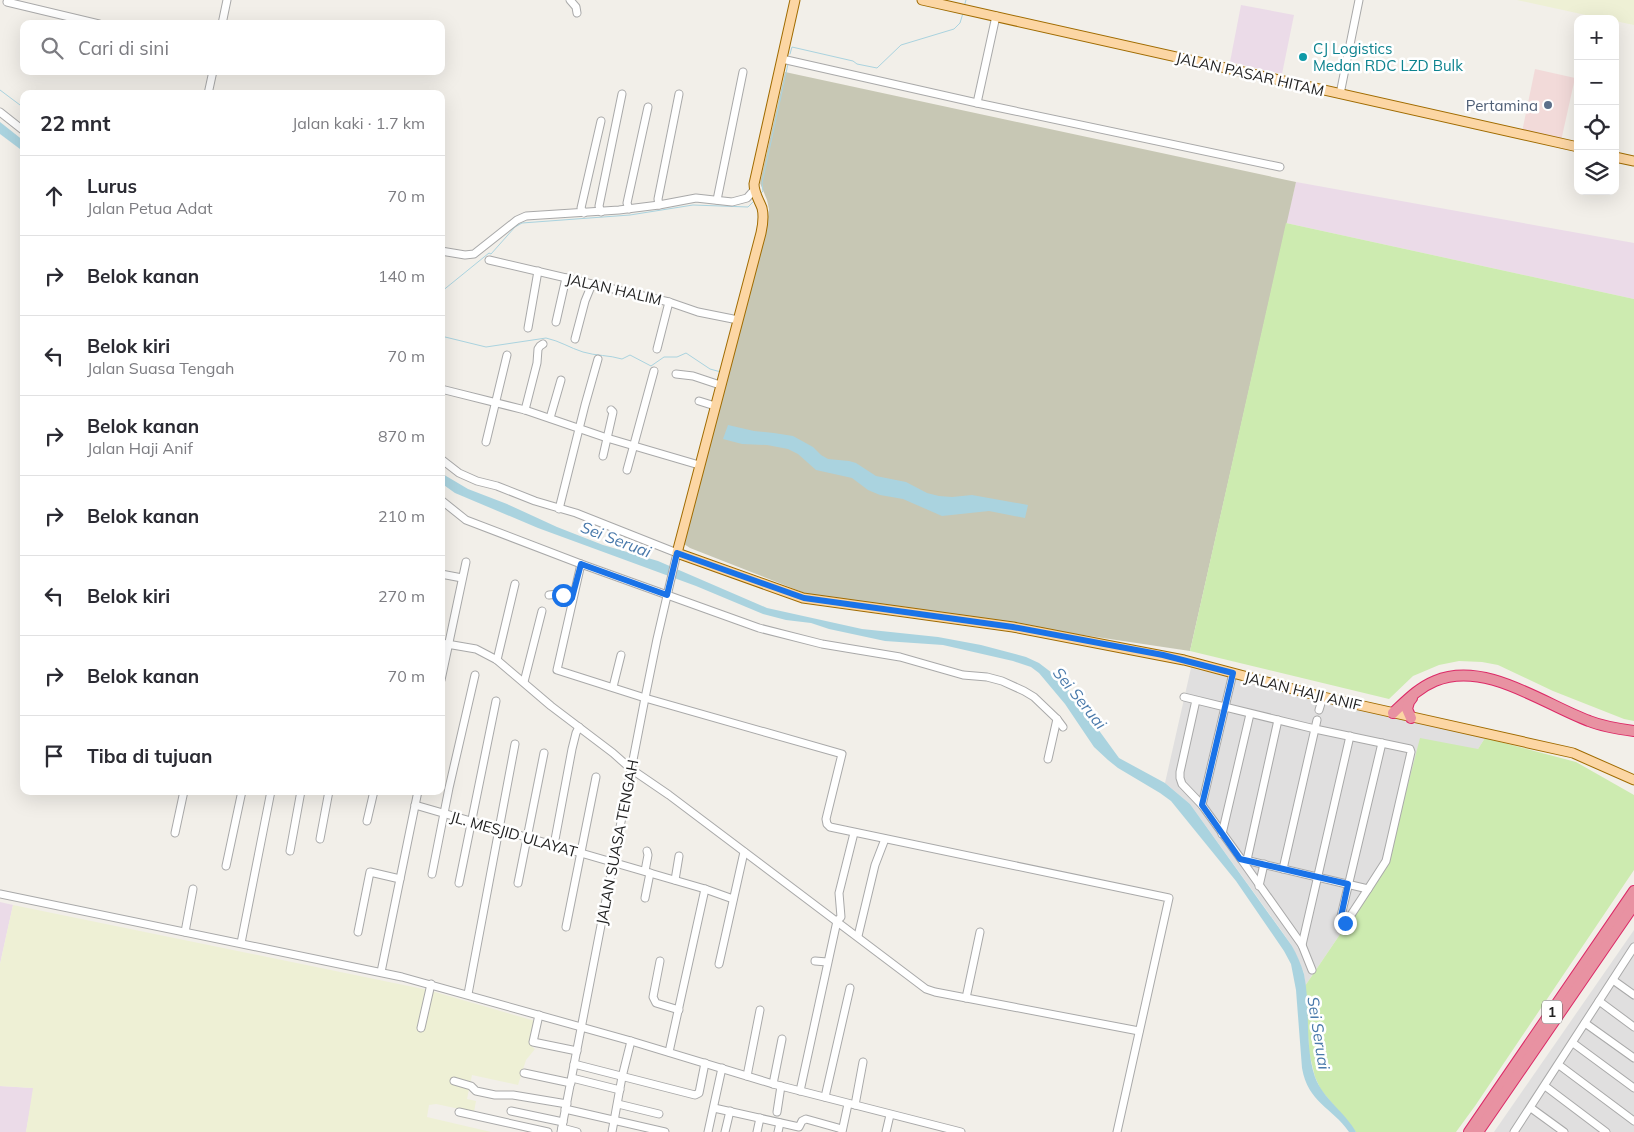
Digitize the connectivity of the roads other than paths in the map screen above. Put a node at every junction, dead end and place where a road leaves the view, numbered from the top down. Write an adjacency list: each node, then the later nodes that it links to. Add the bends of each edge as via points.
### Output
1 (227, 0): 10 (street)
2 (570, 0): 7 (street)
3 (795, 0): 11 (main road)
4 (922, 0): 8 (main road, JALAN PASAR HITAM)
5 (1359, 0): 17 (street)
6 (7, 2): 9 (street)
7 (577, 13)
8 (996, 16): 17 (main road, JALAN PASAR HITAM); 18 (street)
9 (82, 20)
10 (223, 20)
11 (782, 59): 18 (street); 27 (main road, via 754,184)
12 (743, 72): 28 (street)
13 (212, 75): 14 (street)
14 (209, 90)
15 (622, 94): 31 (street, via 599,206)
16 (679, 94): 29 (street)
17 (1340, 94): 23 (main road, JALAN PASAR HITAM)
18 (977, 103): 26 (street)
19 (648, 106): 30 (street, via 627,203)
20 (0, 112): 22 (street)
21 (601, 122): 32 (street, via 581,208)
22 (20, 128)
23 (1574, 147)
24 (1619, 158): 25 (main road)
25 (1634, 161)
26 (1280, 167)
27 (756, 195): 28 (street, via 741,201); 39 (main road, via 763,224)
28 (717, 200): 29 (street, via 696,198)
29 (659, 205): 30 (street)
30 (629, 209): 31 (street)
31 (601, 212): 32 (street)
32 (584, 213): 33 (street, via 526,216 474,254)
33 (445, 252)
34 (489, 260): 35 (street, JALAN HALIM)
35 (538, 271): 36 (street, JALAN HALIM); 41 (street)
36 (566, 278): 37 (street, JALAN HALIM); 40 (street)
37 (592, 284): 38 (street, JALAN HALIM); 42 (street)
38 (669, 302): 39 (street, JALAN HALIM); 44 (street)
39 (738, 320): 50 (main road)
40 (556, 322)
41 (528, 328)
42 (575, 338)
43 (543, 344): 55 (street, via 538,349)
44 (657, 349)
45 (507, 355): 53 (street)
46 (598, 360): 58 (street)
47 (654, 371): 61 (street)
48 (676, 374): 50 (street)
49 (561, 380): 57 (street)
50 (720, 385): 54 (main road)
51 (445, 390): 53 (street)
52 (699, 401): 54 (street)
53 (496, 403): 55 (street); 60 (street)
54 (714, 406): 64 (main road)
55 (525, 410): 57 (street)
56 (611, 410): 59 (street)
57 (550, 418): 58 (street)
58 (579, 428): 59 (street); 67 (street)
59 (608, 438): 61 (street); 62 (street)
60 (486, 442)
61 (634, 446): 64 (street); 65 (street)
62 (603, 456)
63 (445, 462): 67 (street, via 477,481)
64 (700, 465): 68 (main road)
65 (627, 470)
66 (445, 503): 70 (street, via 466,520)
67 (559, 509): 68 (street)
68 (677, 553): 75 (street, JALAN SUASA TENGAH); 81 (main road, JALAN HAJI ANIF, via 804,598 1013,627 1163,655)
69 (466, 562): 72 (street)
70 (581, 564): 75 (street); 76 (street)
71 (445, 575): 72 (street)
72 (462, 578): 78 (street)
73 (515, 584): 80 (street)
74 (549, 595): 76 (street)
75 (667, 595): 87 (street, JALAN SUASA TENGAH); 95 (street, via 782,634 1002,681 1034,697)
76 (572, 598): 84 (street, via 557,670)
77 (542, 611): 83 (street)
78 (445, 644): 80 (street, via 476,649)
79 (621, 655): 84 (street)
80 (497, 660): 83 (street)
81 (1233, 673): 86 (main road, JALAN HAJI ANIF); 90 (street)
82 (474, 675): 119 (street)
83 (524, 682): 100 (street)
84 (613, 688): 87 (street)
85 (1184, 697): 88 (street)
86 (1323, 697): 91 (street); 92 (main road, JALAN HAJI ANIF)
87 (645, 698): 107 (street, JALAN SUASA TENGAH); 123 (street, via 842,754 826,821 830,828)
88 (1196, 700): 90 (street); 118 (street, via 1180,778)
89 (496, 701): 121 (street)
90 (1224, 708): 93 (street); 118 (street)
91 (1320, 710)
92 (1393, 713): 94 (main road, JALAN HAJI ANIF); 101 (highway, via 1415,692 1429,684 1446,677 1470,675 1503,683 1590,722)
93 (1250, 714): 96 (street); 125 (street)
94 (1411, 718): 101 (highway, via 1408,705 1417,694 1446,680 1469,677 1501,685 1588,726); 109 (main road, JALAN HAJI ANIF, via 1572,753)
95 (1057, 719): 98 (street); 106 (street)
96 (1278, 720): 99 (street); 135 (street)
97 (1317, 720): 99 (street)
98 (1062, 727)
99 (1315, 729): 102 (street); 139 (street)
100 (578, 730): 107 (street, via 613,753); 129 (street)
101 (1634, 733)
102 (1350, 736): 103 (street); 142 (street)
103 (1382, 743): 147 (street); 152 (street, via 1407,748 1411,752 1386,861)
104 (515, 744): 122 (street)
105 (544, 753): 126 (street)
106 (1048, 759)
107 (630, 769): 132 (street); 136 (street, JALAN SUASA TENGAH)
108 (596, 777): 133 (street)
109 (1634, 780)
110 (183, 795): 124 (street)
111 (241, 795): 138 (street)
112 (270, 795): 166 (street)
113 (300, 795): 130 (street)
114 (328, 795): 127 (street)
115 (373, 795): 120 (street)
116 (417, 795): 117 (street)
117 (415, 805): 119 (street, JL. MESJID ULAYAT); 143 (street)
118 (1202, 805): 125 (street)
119 (444, 814): 121 (street, JL. MESJID ULAYAT); 141 (street)
120 (367, 821)
121 (471, 822): 122 (street, JL. MESJID ULAYAT); 145 (street)
122 (499, 829): 126 (street, JL. MESJID ULAYAT); 181 (street)
123 (854, 832): 128 (street); 159 (street, via 840,892 841,917)
124 (175, 833)
125 (1222, 834): 135 (street)
126 (526, 837): 129 (street, JL. MESJID ULAYAT); 146 (street)
127 (320, 839)
128 (885, 839): 165 (street, via 875,865); 192 (street, via 1168,898)
129 (554, 845): 133 (street, JL. MESJID ULAYAT)
130 (290, 851)
131 (647, 851): 140 (street)
132 (744, 852): 156 (street); 159 (street)
133 (581, 853): 136 (street, JL. MESJID ULAYAT); 161 (street)
134 (679, 856): 144 (street)
135 (1244, 860): 137 (street); 149 (street)
136 (612, 862): 140 (street, JL. MESJID ULAYAT); 191 (street, JALAN SUASA TENGAH)
137 (1264, 864): 139 (street); 149 (street)
138 (226, 866)
139 (1283, 869): 142 (street)
140 (648, 872): 144 (street, JL. MESJID ULAYAT); 155 (street)
141 (432, 874)
142 (1318, 878): 147 (street); 167 (street)
143 (400, 879): 163 (street, via 370,872); 177 (street)
144 (675, 880): 151 (street, JL. MESJID ULAYAT)
145 (459, 883)
146 (518, 883)
147 (1348, 884): 152 (street); 152 (street, via 1340,921 1342,925)
148 (1634, 884): 160 (highway)
149 (1259, 886): 167 (street)
150 (193, 889): 162 (street)
151 (705, 889): 156 (street, JL. MESJID ULAYAT); 185 (street)
152 (1368, 889)
153 (1634, 891): 160 (highway, 1)
154 (0, 894): 162 (street)
155 (645, 898)
156 (733, 899): 173 (street)
157 (1634, 905): 175 (highway, 1)
158 (1634, 911): 175 (highway, via 1606,953)
159 (837, 921): 165 (street); 172 (street)
160 (1611, 925): 245 (highway, 1)
161 (566, 927)
162 (185, 932): 166 (street)
163 (358, 932)
164 (980, 932): 183 (street)
165 (858, 936): 183 (street, via 926,988)
166 (241, 943): 177 (street)
167 (1302, 945): 176 (street)
168 (1634, 947): 169 (street)
169 (1627, 958): 174 (street); 178 (street)
170 (660, 961): 185 (street, via 654,1001)
171 (815, 961): 172 (street)
172 (827, 962): 214 (street)
173 (719, 964)
174 (1634, 964)
175 (1590, 969): 246 (highway, 1)
176 (1312, 970)
177 (381, 972): 179 (street)
178 (1613, 980): 182 (street); 184 (street)
179 (431, 984): 181 (street); 190 (street)
180 (850, 988): 215 (street)
181 (468, 994): 187 (street)
182 (1634, 995)
183 (966, 998): 192 (street)
184 (1599, 1001): 188 (street); 189 (street)
185 (679, 1010): 197 (street)
186 (760, 1010): 205 (street)
187 (538, 1016): 191 (street); 196 (street, via 534,1042)
188 (1585, 1023): 195 (street); 198 (street)
189 (1634, 1027)
190 (421, 1028)
191 (582, 1028): 194 (street); 196 (street, JALAN SUASA TENGAH)
192 (1138, 1031): 244 (street)
193 (782, 1039): 209 (street)
194 (631, 1041): 197 (street); 206 (street)
195 (1573, 1043): 202 (street); 212 (street)
196 (577, 1051): 201 (street, JALAN SUASA TENGAH)
197 (669, 1052): 200 (street)
198 (1634, 1058)
199 (863, 1062): 217 (street)
200 (705, 1063): 203 (street); 206 (street, via 699,1093 695,1095)
201 (574, 1064): 206 (street); 207 (street, JALAN SUASA TENGAH)
202 (1559, 1065): 211 (street); 229 (street)
203 (722, 1068): 205 (street); 219 (street)
204 (524, 1073): 207 (street)
205 (747, 1076): 209 (street)
206 (622, 1077): 213 (street)
207 (571, 1080): 213 (street); 218 (street, JALAN SUASA TENGAH)
208 (454, 1081): 218 (street, via 476,1092 513,1095)
209 (772, 1084): 210 (street)
210 (781, 1086): 214 (street); 224 (street)
211 (1545, 1086): 220 (street); 248 (street)
212 (1634, 1088)
213 (620, 1090): 216 (street)
214 (800, 1090): 215 (street)
215 (825, 1097): 217 (street)
216 (618, 1104): 225 (street); 228 (street)
217 (851, 1104): 226 (street); 232 (street)
218 (566, 1107): 228 (street); 231 (street, JALAN SUASA TENGAH)
219 (714, 1108): 222 (street); 238 (street)
220 (1531, 1108): 233 (street); 247 (street)
221 (510, 1111): 231 (street)
222 (730, 1111): 227 (street); 239 (street)
223 (459, 1112): 234 (street)
224 (778, 1112)
225 (659, 1114)
226 (890, 1115): 242 (street); 243 (street)
227 (760, 1118): 230 (street); 240 (street)
228 (615, 1120): 236 (street); 237 (street)
229 (1634, 1121)
230 (780, 1123): 232 (street, via 799,1127 806,1119); 241 (street)
231 (562, 1127): 235 (street)
232 (842, 1130)
233 (1518, 1131)
234 (548, 1132)
235 (577, 1132)
236 (612, 1132)
237 (665, 1132)
238 (708, 1132)
239 (725, 1132)
240 (757, 1132)
241 (778, 1132)
242 (886, 1132)
243 (960, 1132)
244 (1117, 1132)
245 (1470, 1132)
246 (1478, 1132)
247 (1564, 1132)
248 (1606, 1132)

